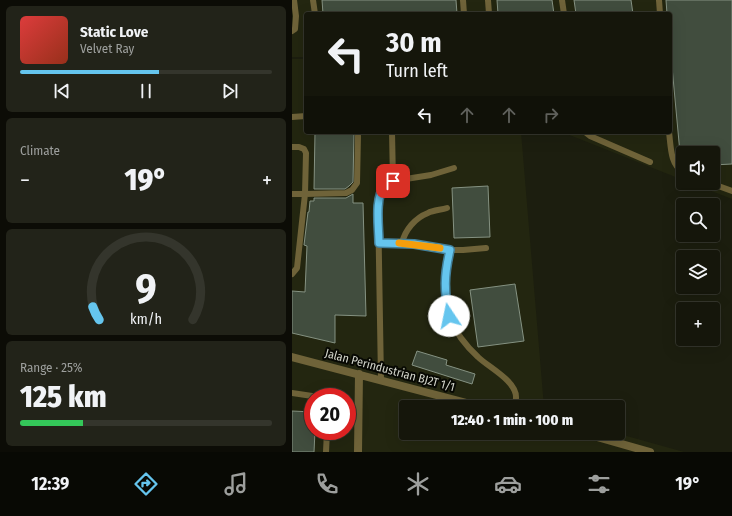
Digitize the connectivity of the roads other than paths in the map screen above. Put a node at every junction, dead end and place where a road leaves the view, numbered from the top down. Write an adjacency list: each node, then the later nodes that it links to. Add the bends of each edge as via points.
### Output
1 (294, 0): 12 (lane, via 296,16 295,29)
2 (313, 0): 7 (lane)
3 (463, 0): 8 (lane)
4 (488, 0): 9 (lane)
5 (562, 0): 10 (lane)
6 (659, 0): 11 (lane)
7 (315, 12)
8 (464, 12)
9 (489, 12)
10 (564, 12)
11 (660, 12)
12 (292, 31)
13 (304, 116): 14 (lane)
14 (292, 117)
15 (392, 134): 23 (lane)
16 (588, 134): 20 (lane)
17 (669, 134): 21 (lane)
18 (358, 136): 27 (lane, via 357,183 352,190 346,193)
19 (292, 147): 27 (lane, via 304,149 306,154)
20 (650, 162)
21 (676, 166)
22 (454, 168): 23 (lane, via 431,175)
23 (393, 181): 29 (lane, via 385,186 379,198)
24 (720, 187): 25 (lane)
25 (732, 192)
26 (292, 194): 27 (lane)
27 (305, 194): 33 (lane, via 297,268)
28 (447, 208): 30 (lane, via 428,213 414,222 405,233)
29 (379, 243): 30 (lane); 36 (lane)
30 (402, 243): 32 (lane)
31 (486, 248): 32 (lane)
32 (450, 250): 40 (lane, via 445,294 449,316 460,337 514,390)
33 (292, 274)
34 (292, 357): 35 (street, Jalan Perindustrian BJ2T 1/1)
35 (359, 374): 36 (street, Jalan Perindustrian BJ2T 1/1); 44 (street)
36 (381, 380): 39 (street, Jalan Perindustrian BJ2T 1/1)
37 (292, 393): 38 (lane)
38 (304, 395)
39 (456, 400)
40 (516, 400)
41 (327, 440): 43 (lane)
42 (608, 440): 45 (street)
43 (326, 452)
44 (358, 452)
45 (650, 452)

